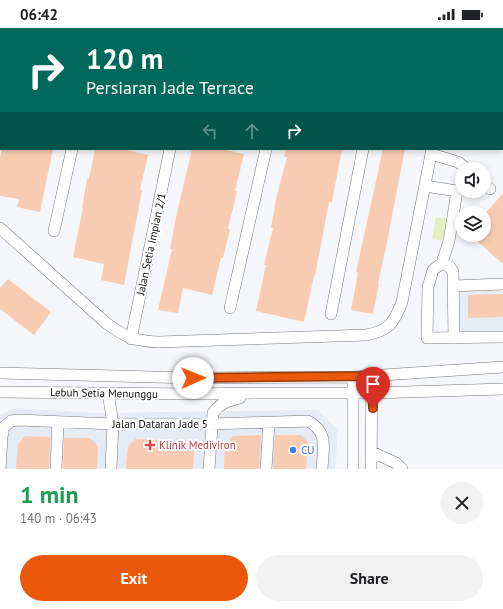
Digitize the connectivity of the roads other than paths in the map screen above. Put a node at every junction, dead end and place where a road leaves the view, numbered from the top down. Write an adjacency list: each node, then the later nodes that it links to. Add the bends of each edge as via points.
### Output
1 (72, 150): 11 (street)
2 (170, 150): 19 (street, Jalan Setia Impian 2/1)
3 (266, 150): 15 (street)
4 (363, 150): 16 (street)
5 (432, 152): 6 (street); 7 (street)
6 (458, 162)
7 (425, 186): 8 (street); 19 (street, via 402,302 396,317 388,327 378,333 158,342)
8 (455, 190)
9 (457, 198): 12 (street)
10 (0, 228): 19 (street, via 106,323)
11 (54, 231)
12 (442, 263): 14 (street, via 453,272); 18 (street, via 433,270 428,287 427,338)
13 (503, 284): 14 (street)
14 (454, 286): 18 (street)
15 (230, 308)
16 (330, 314)
17 (503, 336): 18 (street)
18 (454, 338)
19 (131, 339)
20 (503, 367): 23 (street)
21 (0, 373): 22 (street, Lebuh Setia Menunggu, via 193,378)
22 (353, 376): 23 (street, Lebuh Setia Menunggu); 28 (street)
23 (372, 376): 29 (street)
24 (503, 389): 29 (street)
25 (0, 392): 26 (street, Lebuh Setia Menunggu)
26 (108, 393): 27 (street, Lebuh Setia Menunggu); 32 (street)
27 (258, 393): 28 (street, Lebuh Setia Menunggu); 33 (street, via 218,405)
28 (353, 393): 29 (street, Lebuh Setia Menunggu); 41 (street)
29 (373, 393): 34 (street)
30 (58, 422): 32 (street, Jalan Dataran Jade 5); 35 (street, Jalan Dataran Jade 5, via 19,420 4,427); 36 (street)
31 (268, 423): 33 (street, Jalan Dataran Jade 5); 39 (street); 40 (street, Jalan Dataran Jade 5, via 308,421 316,425 323,440)
32 (113, 424): 33 (street, Jalan Dataran Jade 5); 37 (street)
33 (211, 424): 38 (street)
34 (372, 452): 42 (street); 43 (street, via 396,463)
35 (0, 469)
36 (56, 469)
37 (111, 469)
38 (209, 469)
39 (266, 469)
40 (322, 469)
41 (353, 469)
42 (371, 469)
43 (402, 469)

